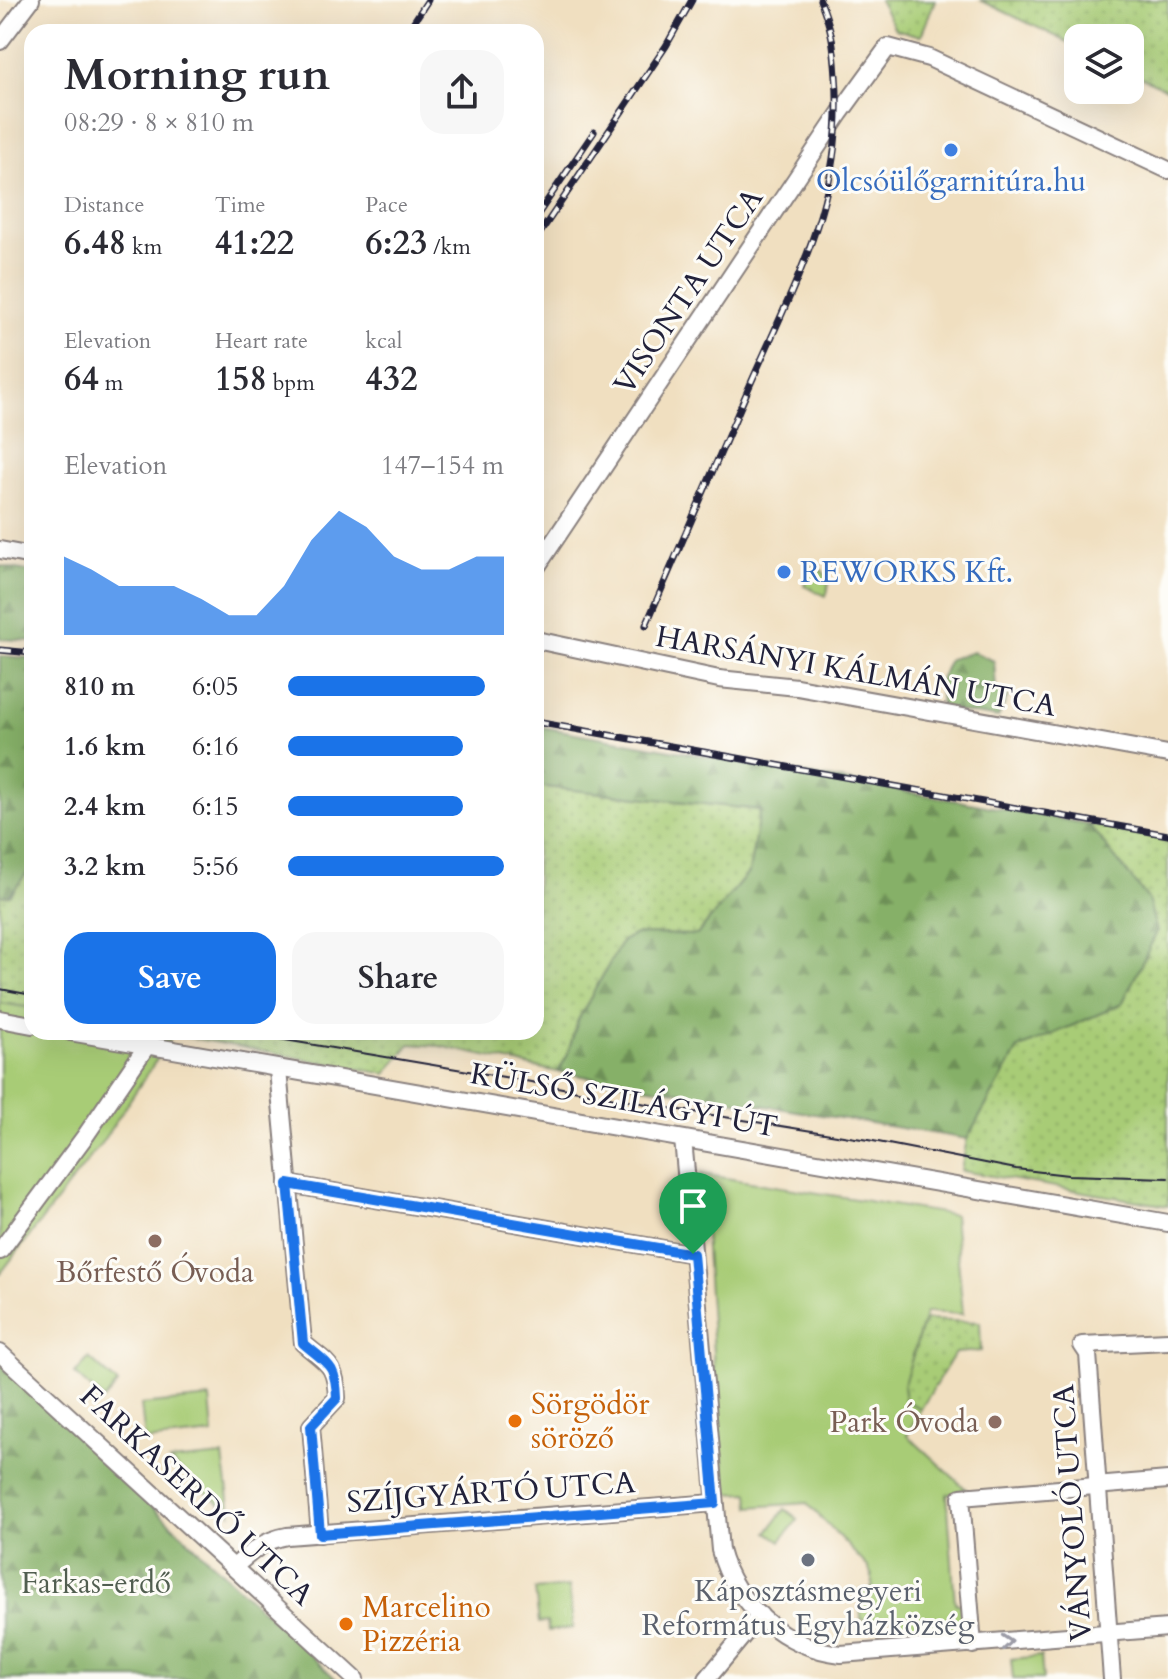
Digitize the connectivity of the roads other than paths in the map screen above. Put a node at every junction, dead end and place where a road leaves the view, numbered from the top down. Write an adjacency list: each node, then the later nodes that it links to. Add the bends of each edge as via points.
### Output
1 (31, 0): 2 (street)
2 (0, 41)
3 (1168, 170): 6 (street, VISONTA UTCA, via 929,58 888,47)
4 (0, 550): 5 (street)
5 (24, 554)
6 (544, 556)
7 (544, 642): 8 (street, HARSÁNYI KÁLMÁN UTCA, via 719,679 797,687)
8 (1168, 754)
9 (0, 1019): 10 (street)
10 (24, 1024)
11 (111, 1040): 12 (street, KÜLSŐ SZILÁGYI ÚT)
12 (146, 1047): 13 (street, KÜLSŐ SZILÁGYI ÚT); 17 (street)
13 (278, 1070): 14 (street, KÜLSŐ SZILÁGYI ÚT); 15 (street)
14 (683, 1139): 16 (street, KÜLSŐ SZILÁGYI ÚT); 18 (street)
15 (288, 1184): 18 (street); 24 (street, via 303,1343 334,1370 337,1384 337,1398 311,1426)
16 (1168, 1223)
17 (0, 1251)
18 (693, 1254): 23 (street)
19 (1168, 1341): 22 (street, VÁNYOLÓ UTCA, via 1082,1345 1088,1354)
20 (0, 1353): 25 (street, FARKASERDŐ UTCA)
21 (1168, 1480): 22 (street)
22 (1098, 1485): 28 (street, VÁNYOLÓ UTCA); 29 (street, via 961,1497)
23 (715, 1503): 24 (street, SZÍJGYÁRTÓ UTCA); 26 (street, via 724,1565 739,1594)
24 (320, 1534): 25 (street, SZÍJGYÁRTÓ UTCA, via 271,1539)
25 (234, 1567): 30 (street, FARKASERDŐ UTCA)
26 (760, 1615): 29 (street, via 793,1640 824,1652); 31 (street)
27 (1168, 1628): 28 (street)
28 (1109, 1633): 29 (street, one-way to 28); 32 (street, VÁNYOLÓ UTCA)
29 (973, 1645)
30 (355, 1679)
31 (707, 1679)
32 (1112, 1679)

